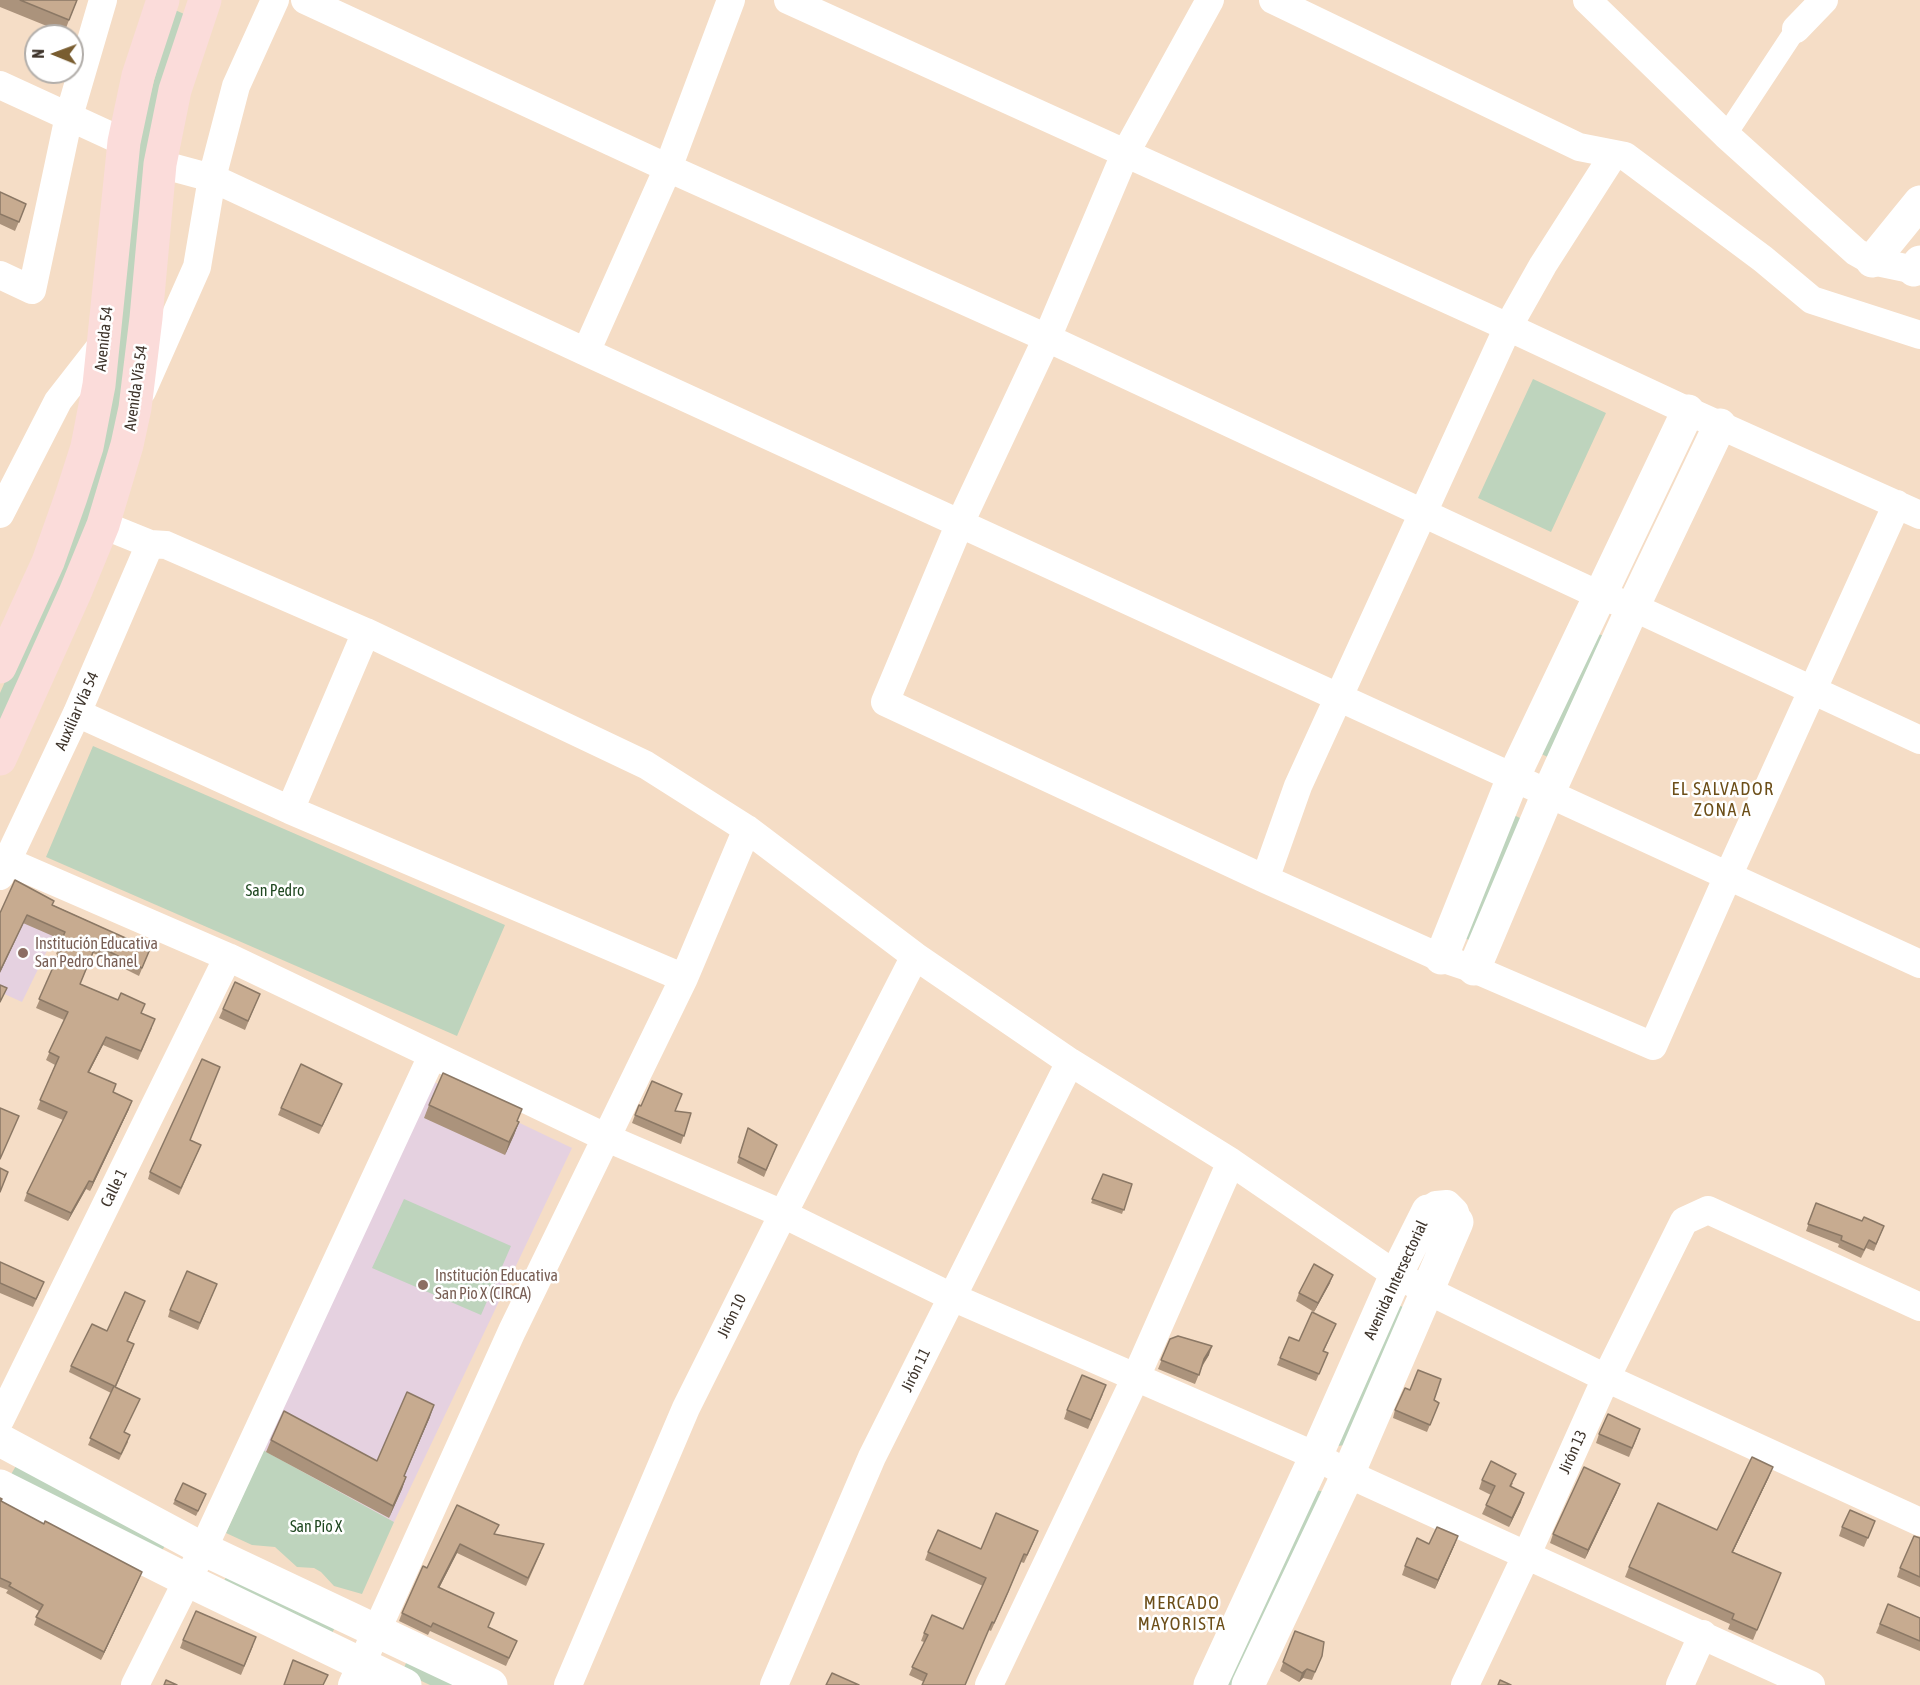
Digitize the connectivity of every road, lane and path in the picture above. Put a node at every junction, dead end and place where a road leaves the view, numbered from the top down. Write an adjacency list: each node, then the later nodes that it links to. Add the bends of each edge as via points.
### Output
1 (103, 0): 14 (street)
2 (163, 0): 16 (main road, Avenida 54, via 138,76)
3 (204, 0): 19 (main road, Avenida Vía 54, via 175,90)
4 (274, 0): 21 (street, via 236,86)
5 (305, 0): 20 (street)
6 (731, 0): 20 (street)
7 (789, 0): 17 (street)
8 (1210, 0): 17 (street)
9 (1273, 0): 18 (street, via 1579,147)
10 (1824, 0): 12 (street)
11 (1595, 2): 15 (street)
12 (1796, 29): 15 (street)
13 (0, 86): 14 (street)
14 (69, 116): 16 (street); 25 (street, via 32,290)
15 (1726, 135): 23 (street, via 1843,241)
16 (124, 142): 29 (main road, Avenida 54)
17 (1125, 154): 26 (street); 28 (street)
18 (1614, 154): 26 (street); 27 (street, via 1625,156 1812,300)
19 (160, 164): 21 (street); 31 (main road, Avenida Vía 54)
20 (668, 168): 28 (street); 30 (street)
21 (212, 178): 30 (street); 31 (street, via 197,267)
22 (1920, 201): 23 (street)
23 (1872, 261): 24 (street)
24 (1918, 268)
25 (0, 275)
26 (1508, 327): 32 (street); 36 (street)
27 (1920, 335)
28 (1047, 338): 36 (street); 37 (street)
29 (104, 342): 34 (street, via 58,401); 43 (main road, Avenida 54, via 92,424 71,497 48,562)
30 (586, 352): 37 (street)
31 (135, 408): 38 (main road, Avenida Vía 54)
32 (1688, 411): 33 (street); 40 (street)
33 (1720, 425): 35 (street); 41 (street)
34 (1, 507)
35 (1909, 509): 44 (street)
36 (1424, 512): 40 (street); 45 (street)
37 (960, 523): 45 (street); 55 (street, via 885,702)
38 (103, 525): 39 (street); 48 (main road, Avenida Vía 54)
39 (150, 544): 42 (street, via 166,545); 46 (street, Auxiliar Vía 54)
40 (1599, 595): 41 (street); 49 (street)
41 (1633, 607): 44 (street); 50 (street)
42 (366, 633): 51 (street); 52 (street, via 646,765)
43 (0, 667)
44 (1814, 690): 47 (street); 54 (street)
45 (1338, 698): 49 (street); 55 (street, via 1298,786)
46 (77, 713): 51 (street); 53 (street, Auxiliar Vía 54)
47 (1920, 740)
48 (0, 759)
49 (1514, 778): 50 (street); 58 (street)
50 (1548, 794): 54 (street); 60 (street)
51 (290, 810): 61 (street)
52 (747, 829): 56 (street); 61 (street)
53 (2, 865): 57 (street)
54 (1728, 876): 59 (street); 60 (street, via 1653,1046)
55 (1265, 879): 58 (street)
56 (915, 956): 63 (street); 66 (street, Jirón 10)
57 (228, 957): 62 (street); 73 (street, Calle 1)
58 (1441, 958): 60 (street)
59 (1920, 964)
60 (1474, 969)
61 (684, 978): 64 (street)
62 (432, 1056): 64 (street); 79 (street)
63 (1070, 1062): 65 (street); 69 (street, Jirón 11)
64 (607, 1138): 66 (street); 82 (street, via 512,1331)
65 (1231, 1162): 67 (street); 71 (street)
66 (783, 1214): 69 (street); 88 (street, Jirón 10, via 686,1408)
67 (1396, 1275): 68 (street); 68 (street, Avenida Intersectorial, via 1443,1217); 75 (street, Avenida Intersectorial)
68 (1427, 1291): 72 (street); 76 (street, Avenida Intersectorial)
69 (952, 1297): 71 (street); 89 (street, Jirón 11, via 872,1457)
70 (1920, 1307): 72 (street, Jirón 13, via 1708,1210 1684,1221)
71 (1136, 1377): 75 (street); 90 (street)
72 (1606, 1378): 78 (street); 80 (street, Jirón 13)
73 (0, 1420)
74 (0, 1440): 79 (street)
75 (1316, 1456): 76 (street); 91 (street, Avenida Intersectorial)
76 (1348, 1474): 80 (street); 92 (street, Avenida Intersectorial)
77 (0, 1486): 81 (street)
78 (1920, 1522)
79 (203, 1549): 81 (street); 82 (street)
80 (1527, 1554): 83 (street); 93 (street, Jirón 13)
81 (187, 1580): 84 (street); 85 (street)
82 (375, 1632): 84 (street); 87 (street)
83 (1703, 1634): 94 (street); 95 (street)
84 (357, 1675): 86 (street)
85 (135, 1685)
86 (405, 1685)
87 (491, 1685)
88 (568, 1685)
89 (774, 1685)
90 (990, 1685)
91 (1210, 1685)
92 (1248, 1685)
93 (1466, 1685)
94 (1680, 1685)
95 (1811, 1685)

